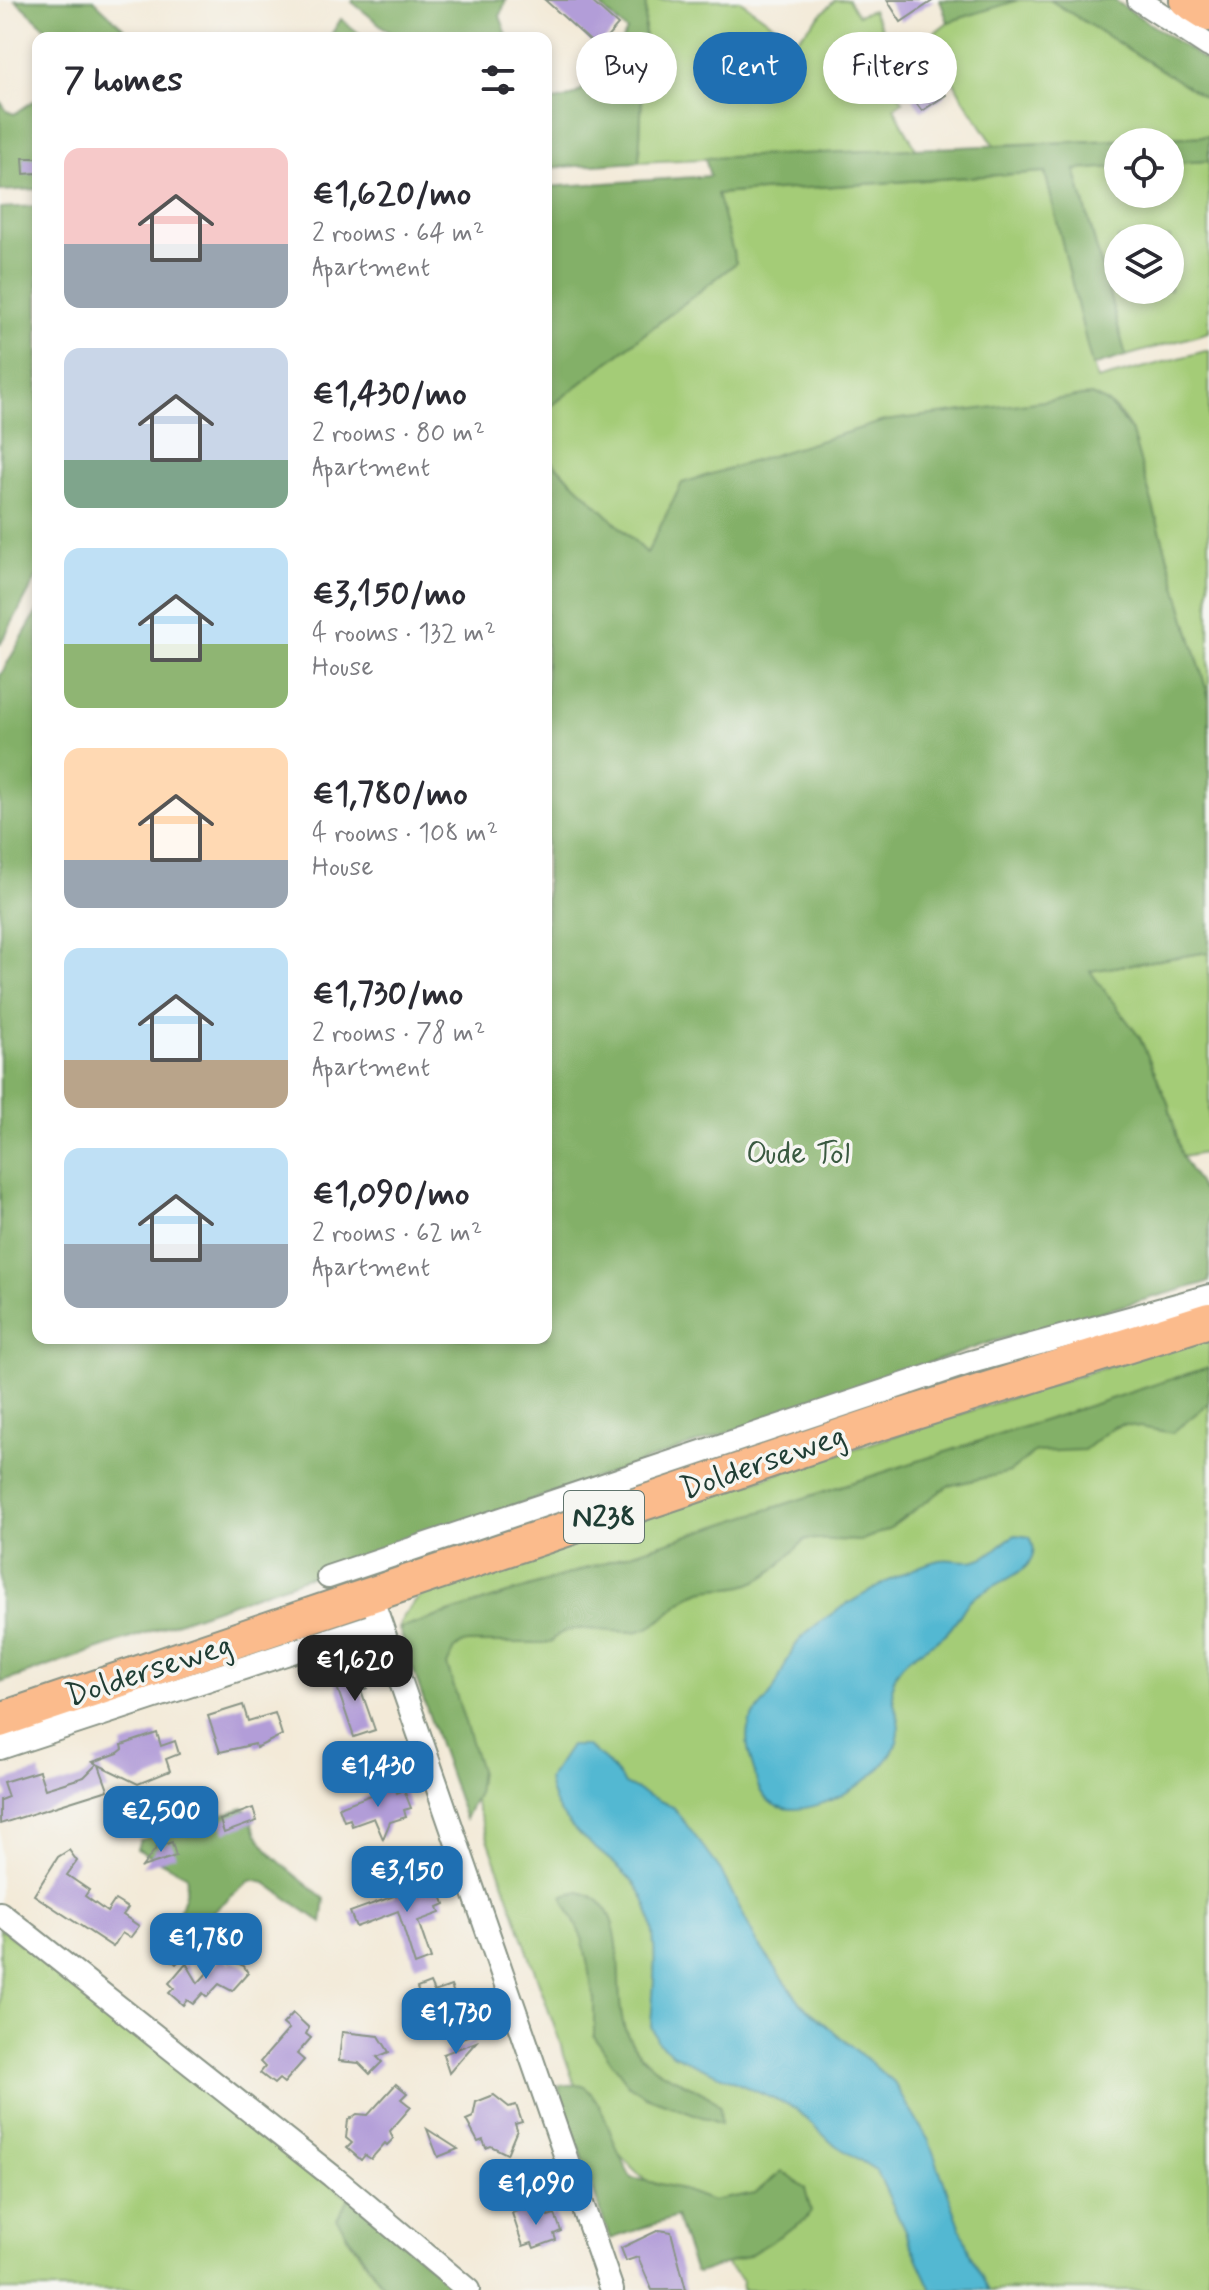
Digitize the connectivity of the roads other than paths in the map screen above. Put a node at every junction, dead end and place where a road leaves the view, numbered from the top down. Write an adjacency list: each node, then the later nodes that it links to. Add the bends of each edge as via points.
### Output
1 (1139, 0): 4 (street)
2 (1187, 0): 3 (main road)
3 (1209, 14)
4 (1209, 46)
5 (1209, 1296): 7 (street, Dolderseweg, via 971,1362)
6 (1209, 1320): 8 (main road, Dolderseweg / N238, via 877,1424)
7 (328, 1577)
8 (375, 1610): 9 (main road, Dolderseweg / N238); 10 (street); 12 (street)
9 (0, 1720)
10 (0, 1748)
11 (0, 1913): 13 (street)
12 (607, 2289)
13 (468, 2290)

